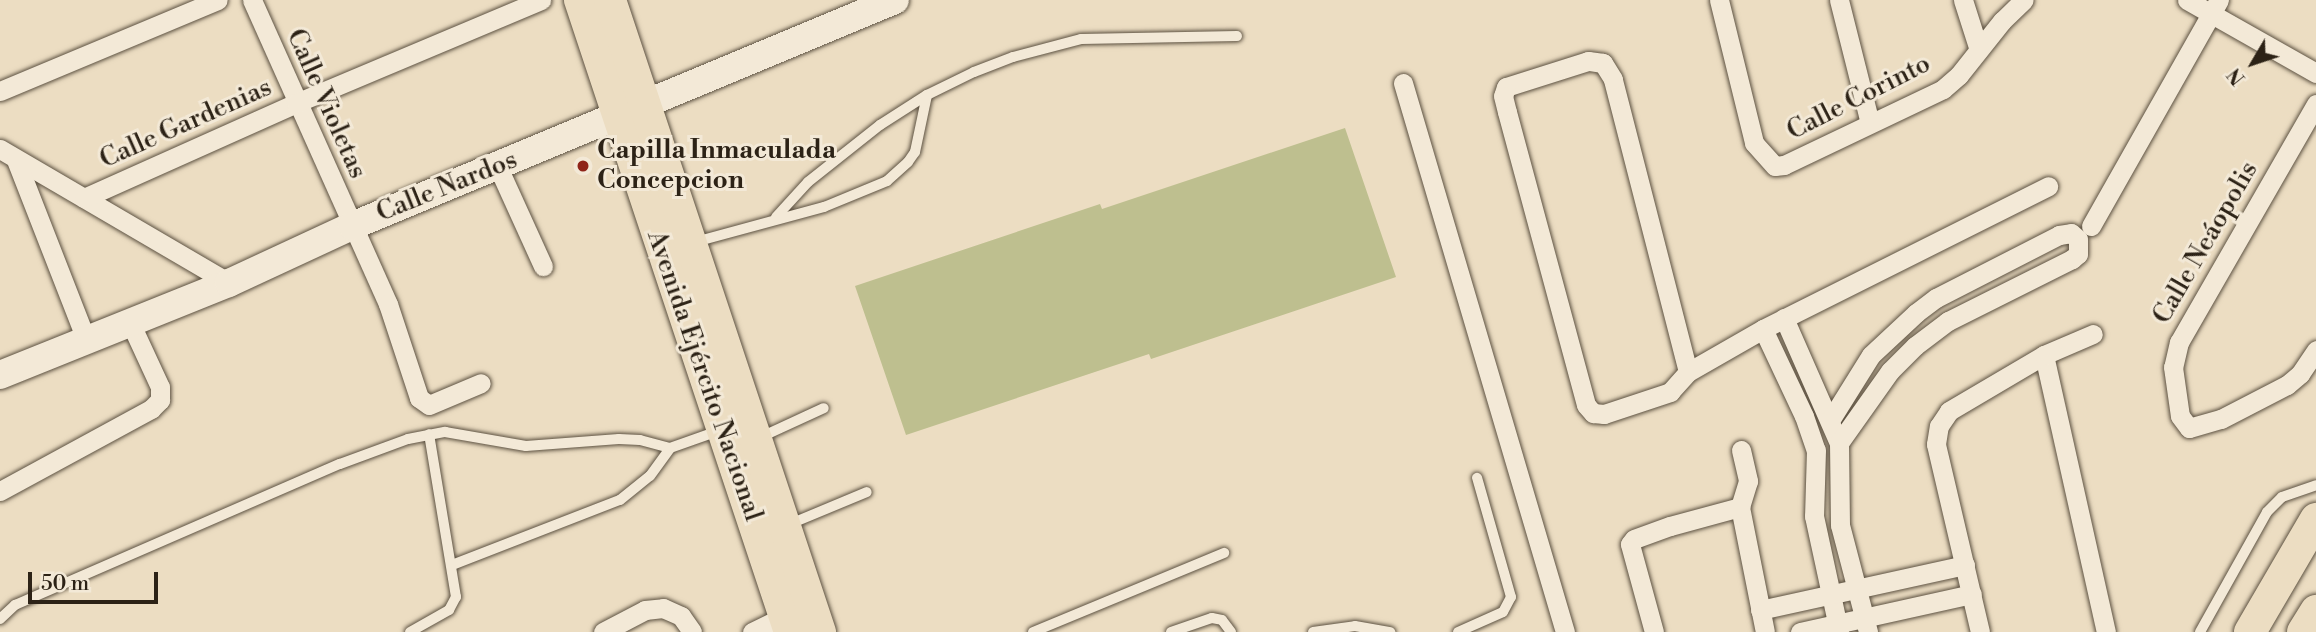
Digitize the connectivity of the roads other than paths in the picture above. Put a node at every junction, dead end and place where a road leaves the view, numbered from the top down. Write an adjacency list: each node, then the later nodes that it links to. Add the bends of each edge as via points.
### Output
1 (218, 0): 17 (street)
2 (252, 0): 19 (street, Calle Violetas)
3 (541, 0): 19 (street, Calle Gardenias)
4 (580, 0): 21 (main road, Avenida Ejército Nacional)
5 (610, 0): 21 (main road, Avenida Ejército Nacional)
6 (895, 0): 21 (street, Calle Nardos)
7 (1719, 0): 22 (street, Calle Corinto, via 1754,143 1767,161 1784,165)
8 (1839, 0): 22 (street)
9 (1963, 0): 14 (street)
10 (2024, 0): 14 (street, Calle Corinto)
11 (2187, 0): 12 (street)
12 (2216, 6): 15 (street); 29 (street)
13 (1237, 36): 18 (lane, via 1081,39 1013,57)
14 (1979, 50): 22 (street, Calle Corinto, via 1943,89)
15 (2316, 73)
16 (1403, 82): 80 (street)
17 (0, 91)
18 (927, 95): 27 (lane, via 842,154 808,182); 27 (lane, via 915,152 899,172 824,207)
19 (296, 103): 26 (street, Calle Gardenias); 28 (street, Calle Violetas)
20 (2316, 104): 38 (street, Calle Neáopolis, via 2179,342 2172,367 2180,416 2189,428 2221,419 2287,385)
21 (631, 111): 24 (street, Calle Nardos); 30 (main road, Avenida Ejército Nacional)
22 (1870, 123)
23 (8, 154): 26 (street); 37 (street)
24 (498, 167): 28 (street, Calle Nardos); 31 (street)
25 (2048, 186): 33 (street)
26 (84, 198): 32 (street)
27 (776, 218): 30 (lane)
28 (352, 226): 32 (street, Calle Nardos); 42 (street, Calle Violetas, via 398,330 419,398 429,405)
29 (2091, 226)
30 (676, 248): 46 (main road, Avenida Ejército Nacional)
31 (543, 267)
32 (229, 283): 34 (street, Calle Nardos)
33 (1784, 318): 35 (street); 44 (street)
34 (130, 322): 37 (street, Calle Nardos); 52 (street, via 160,387 160,400)
35 (1763, 330): 40 (street); 62 (street, via 1816,450 1814,516)
36 (2093, 334): 39 (street)
37 (86, 340): 41 (street, Calle Nardos)
38 (2316, 350)
39 (2044, 355): 59 (street, via 1949,411 1939,426 1936,444); 85 (street)
40 (1688, 372): 40 (street, via 1617,93 1603,63 1587,61 1506,87 1507,112 1586,405 1604,414 1670,392)
41 (0, 375)
42 (481, 383)
43 (824, 408): 46 (lane)
44 (1831, 419): 47 (street); 47 (street, via 1871,355 1916,313 2059,235 2071,233 2078,239 2078,254 2072,259 1948,321 1915,345 1890,371)
45 (429, 434): 48 (lane, via 464,434 526,446 619,439); 58 (lane); 65 (lane, via 328,469 16,605)
46 (739, 435): 48 (lane); 56 (main road, Avenida Ejército Nacional)
47 (1839, 443): 60 (street, via 1840,525)
48 (670, 448): 58 (lane, via 650,476 620,500)
49 (1741, 450): 54 (street, via 1748,481)
50 (1477, 478): 79 (lane, via 1511,597 1503,612)
51 (2316, 485): 86 (lane, via 2282,497 2267,512)
52 (0, 491)
53 (867, 492): 56 (lane)
54 (1740, 507): 63 (street); 81 (street, via 1670,526 1630,544)
55 (2316, 519): 87 (main road)
56 (771, 532): 66 (main road, Avenida Ejército Nacional); 73 (main road, Avenida Ejército Nacional)
57 (1224, 552): 74 (lane)
58 (452, 565): 69 (lane, via 453,604)
59 (1965, 565): 60 (street); 61 (street)
60 (1857, 589): 62 (street); 67 (street)
61 (1972, 594): 67 (street); 84 (street)
62 (1830, 596): 63 (street); 68 (street)
63 (1760, 610): 82 (street)
64 (2316, 611): 88 (main road)
65 (0, 619)
66 (787, 624): 72 (street)
67 (1866, 624): 68 (street)
68 (1838, 627): 83 (street)
69 (410, 632)
70 (603, 632): 71 (street, via 645,610 663,607 681,616)
71 (692, 632)
72 (752, 632)
73 (820, 632)
74 (1033, 632)
75 (1171, 632): 76 (lane, via 1212,618 1222,620)
76 (1231, 632)
77 (1313, 632): 78 (lane, via 1355,626)
78 (1390, 632)
79 (1458, 632)
80 (1566, 632)
81 (1654, 632)
82 (1765, 632)
83 (1800, 632)
84 (1980, 632)
85 (2106, 632)
86 (2200, 632)
87 (2250, 632)
88 (2304, 632)

